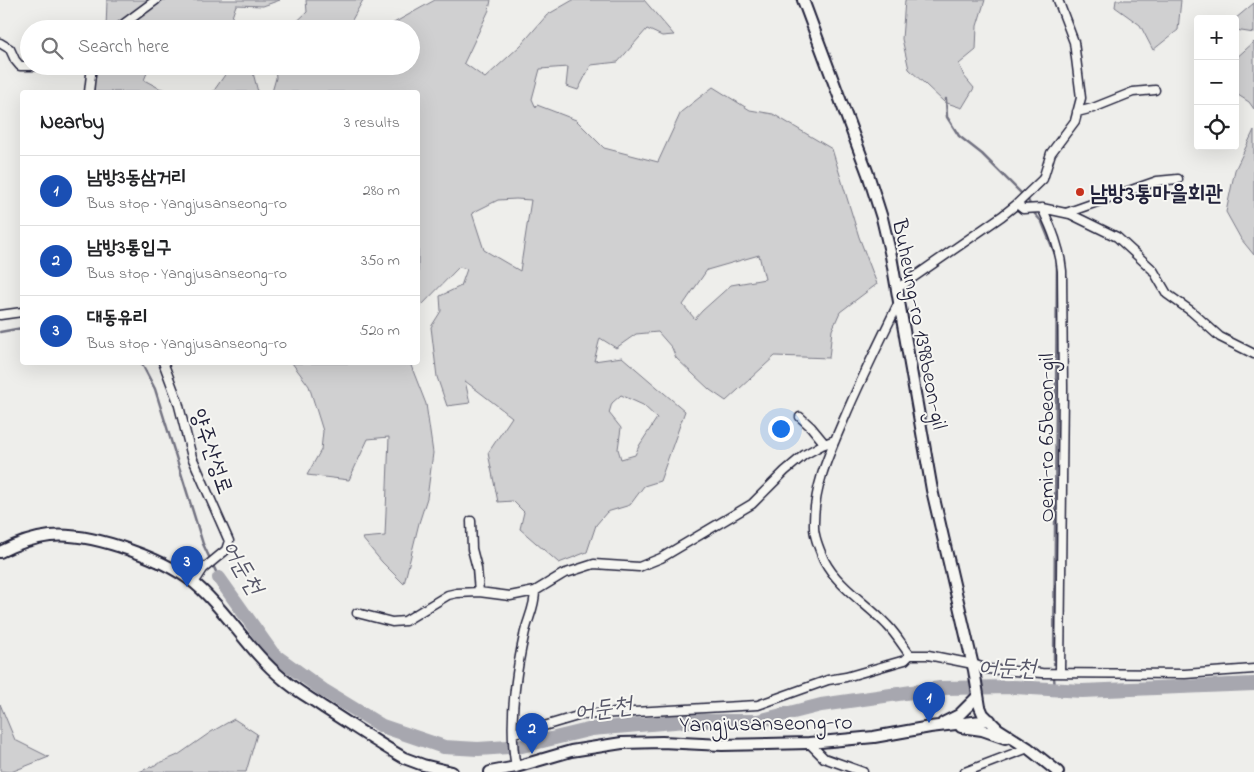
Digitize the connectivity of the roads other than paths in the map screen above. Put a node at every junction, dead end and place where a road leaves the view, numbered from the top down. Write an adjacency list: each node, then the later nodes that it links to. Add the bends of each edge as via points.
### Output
1 (156, 0): 4 (street)
2 (803, 0): 15 (street, Buheung-ro 1398beon-gil, via 868,174)
3 (1058, 0): 10 (street, via 1074,42 1081,98)
4 (129, 20)
5 (0, 43): 6 (street, via 10,48)
6 (20, 66)
7 (91, 75): 8 (street)
8 (89, 90)
9 (1156, 90): 10 (street, via 1133,92)
10 (1077, 112): 12 (street, via 1075,121 1051,153 1043,179)
11 (1178, 179): 14 (street, via 1157,181)
12 (1022, 199): 13 (street, via 1023,209); 15 (street)
13 (1035, 209): 14 (street); 32 (street, Oemi-ro 65beon-gil, via 1052,227 1061,253 1062,271)
14 (1066, 213): 19 (street, via 1117,237 1153,270 1167,294 1220,337)
15 (898, 288): 16 (street, Buheung-ro 1398beon-gil)
16 (900, 301): 22 (street); 30 (street, Buheung-ro 1398beon-gil, via 932,490)
17 (20, 312): 18 (street)
18 (0, 315)
19 (1254, 354)
20 (164, 365): 25 (street, 양주산성로, via 178,402 192,457 229,541 226,550 202,569)
21 (800, 417): 22 (street)
22 (830, 444): 26 (street, via 804,455 752,504 661,558 639,567 594,564 563,574); 29 (street, via 814,503 814,530 825,560 846,590 886,624)
23 (471, 521): 27 (street)
24 (0, 552): 25 (street, via 34,538 83,537 145,557)
25 (194, 583): 40 (street, via 284,680 404,758)
26 (535, 591): 27 (street, via 510,596); 36 (street, via 519,656)
27 (479, 592): 28 (street, via 448,596 405,621 392,622)
28 (357, 613)
29 (910, 654): 30 (street, via 928,655); 36 (street, via 905,660 828,680 758,705 581,715)
30 (973, 667): 32 (street); 33 (street, Buheung-ro 1398beon-gil)
31 (1254, 669): 32 (street, via 1176,674)
32 (1060, 672)
33 (978, 696): 34 (street, Buheung-ro 1398beon-gil, via 983,714); 35 (street, via 959,715)
34 (990, 720): 35 (street, Yangjusanseong-ro); 38 (street)
35 (930, 728): 37 (street, Yangjusanseong-ro, via 874,738); 38 (street, via 982,730)
36 (513, 733): 39 (street)
37 (809, 744): 39 (street, Yangjusanseong-ro, via 622,744 571,750); 42 (street, via 824,758)
38 (1025, 746): 43 (street); 44 (street)
39 (515, 762): 41 (street, Yangjusanseong-ro)
40 (452, 772)
41 (490, 772)
42 (863, 772)
43 (965, 772)
44 (1058, 772)

